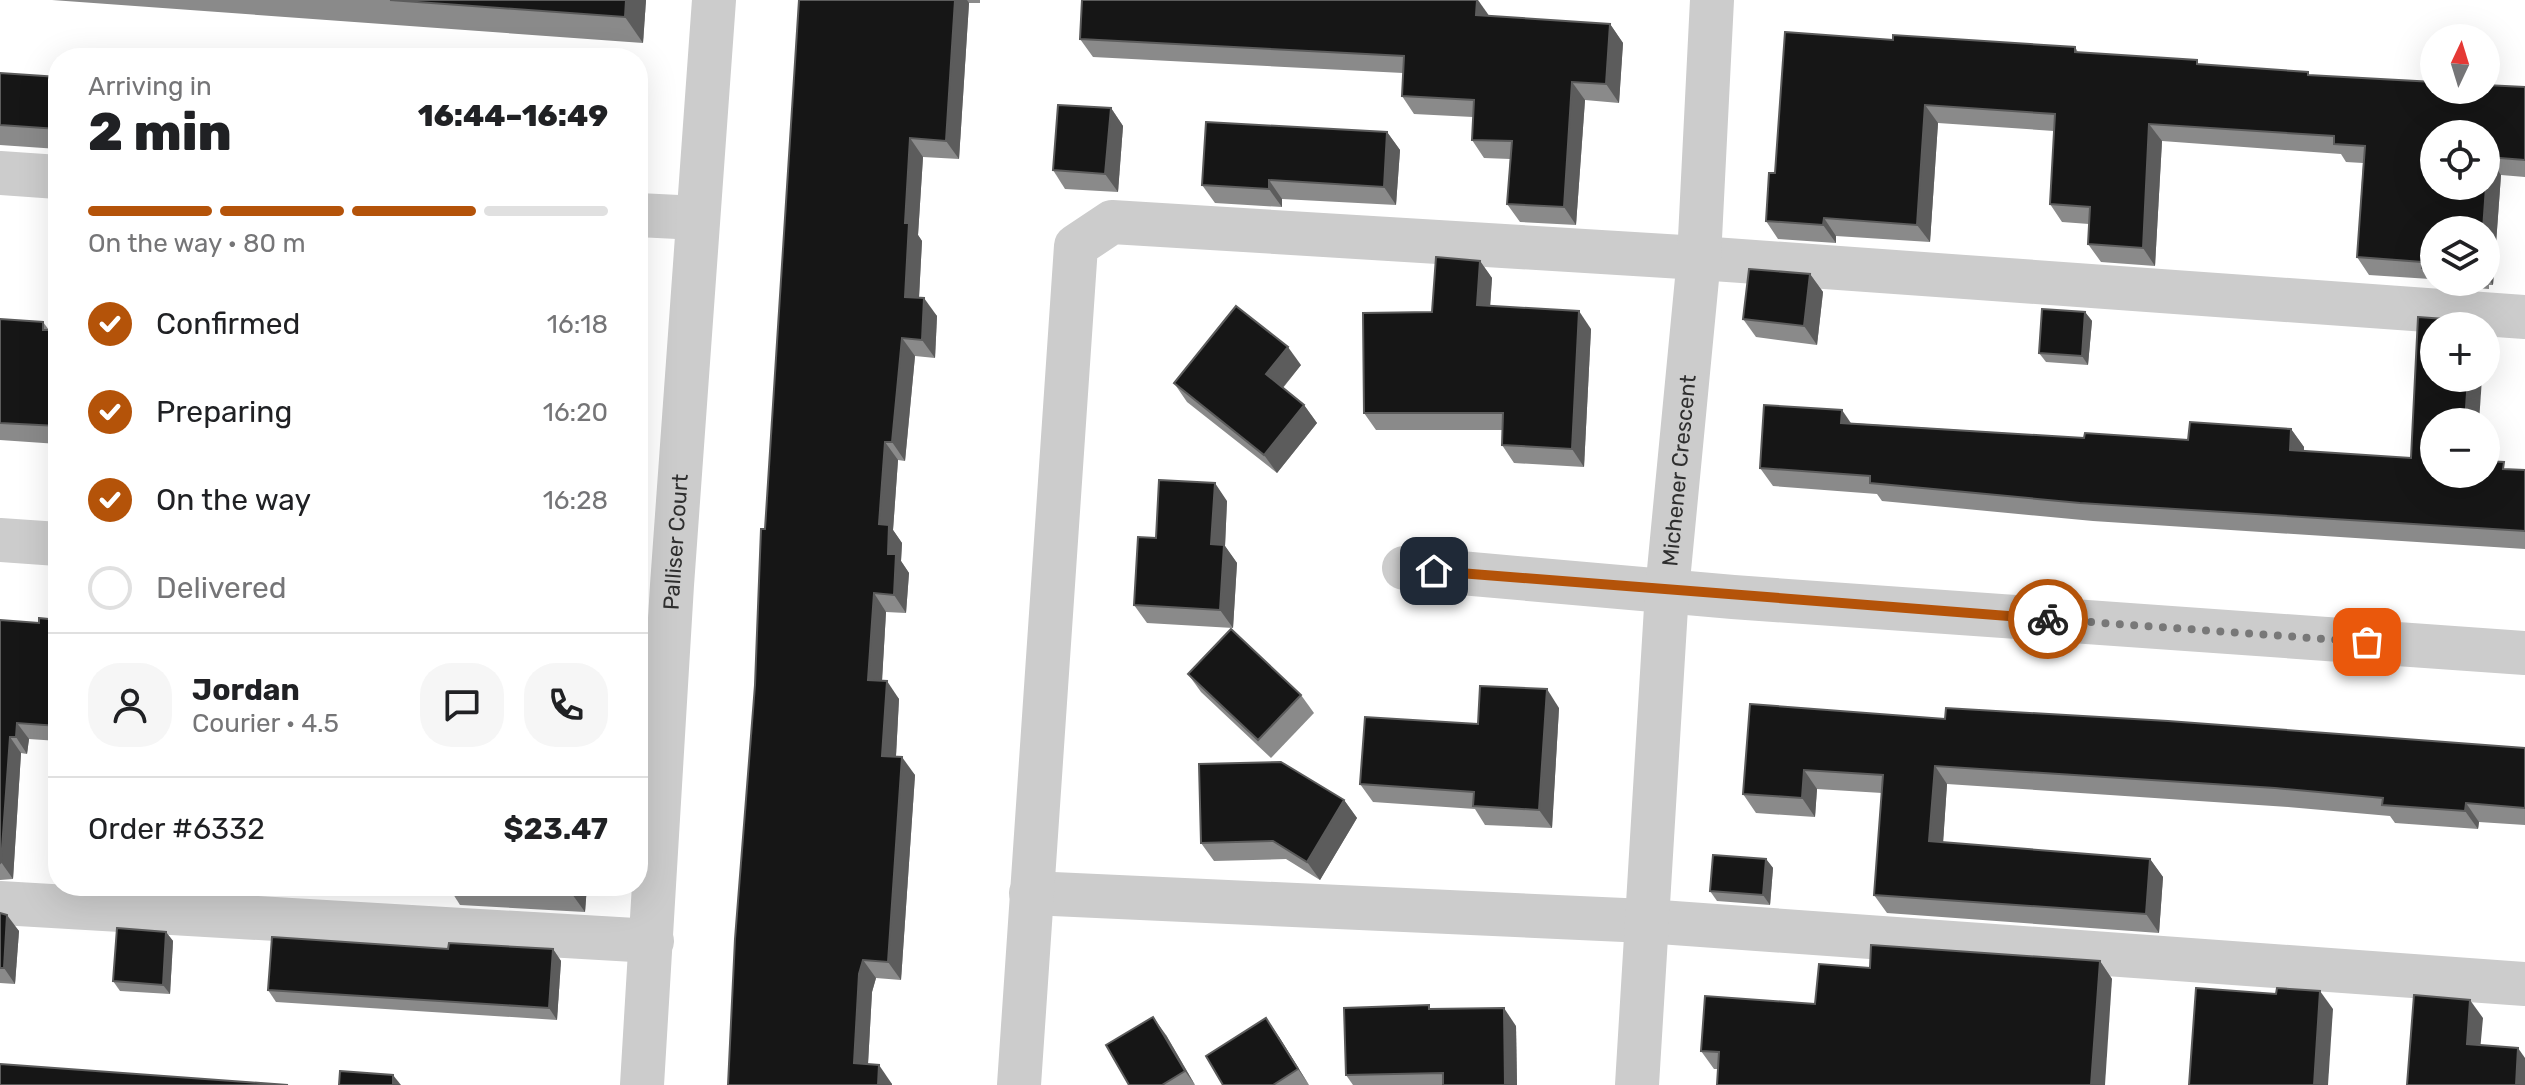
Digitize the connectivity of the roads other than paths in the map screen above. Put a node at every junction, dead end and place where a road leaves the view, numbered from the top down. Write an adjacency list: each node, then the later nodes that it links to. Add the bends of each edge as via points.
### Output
1 (714, 0): 6 (street, Palliser Court)
2 (1712, 0): 7 (street, Michener Crescent)
3 (0, 173): 4 (street)
4 (48, 176)
5 (648, 216): 6 (street)
6 (698, 218): 12 (street, Palliser Court)
7 (1699, 258): 8 (street); 13 (street, Michener Crescent); 15 (street, via 1112,222 1076,246)
8 (2525, 317)
9 (0, 540): 10 (street)
10 (48, 543)
11 (1404, 568): 13 (street)
12 (655, 584): 18 (street, Palliser Court)
13 (1667, 591): 14 (street); 17 (street, Michener Crescent)
14 (2525, 653)
15 (1031, 893): 17 (street); 21 (street)
16 (0, 903): 18 (street)
17 (1646, 921): 19 (street); 22 (street, Michener Crescent)
18 (652, 941): 20 (street, Palliser Court)
19 (2525, 984)
20 (642, 1085)
21 (1019, 1085)
22 (1637, 1085)

